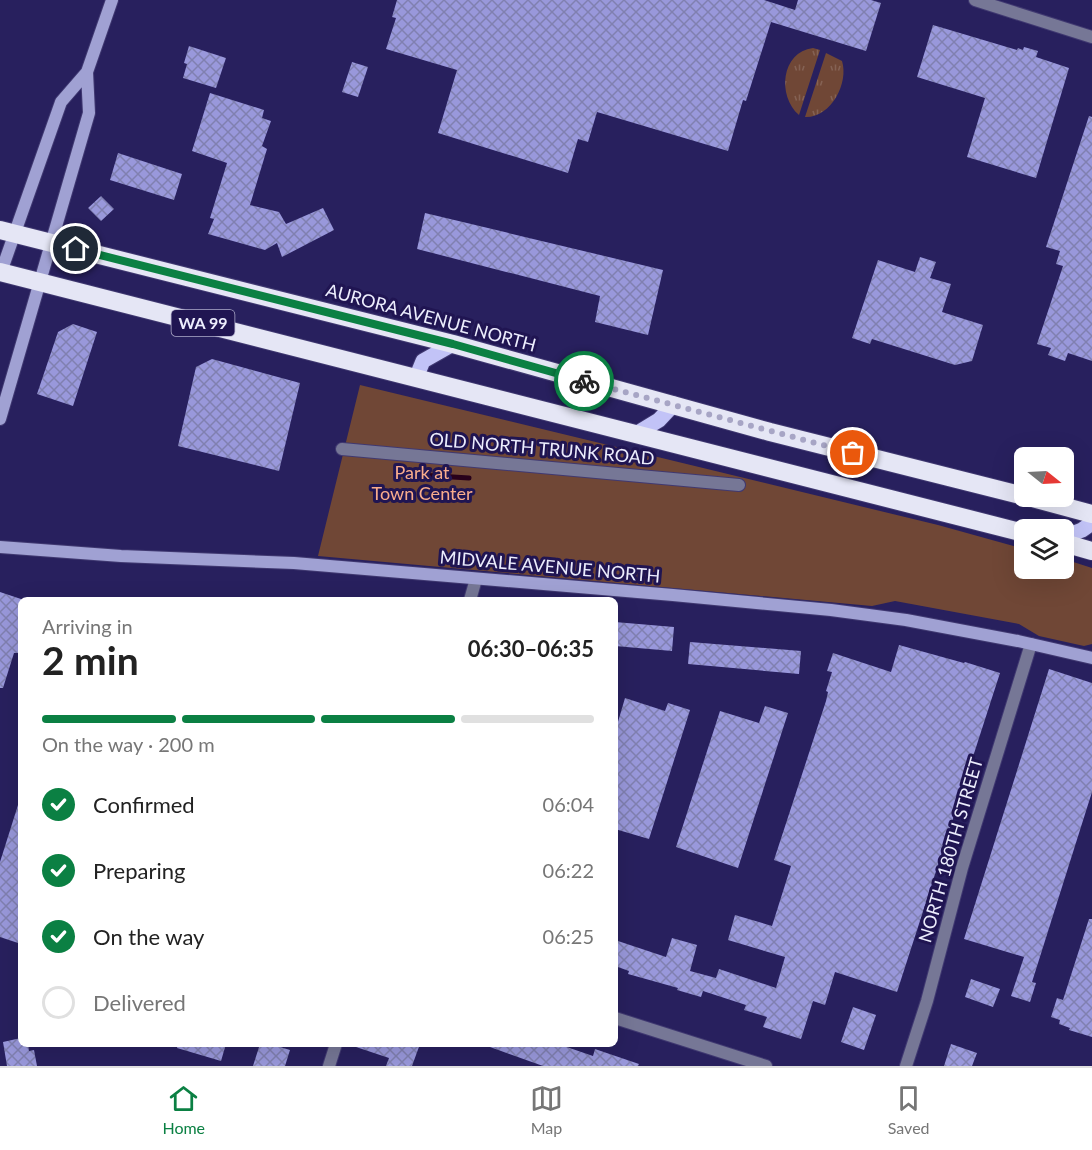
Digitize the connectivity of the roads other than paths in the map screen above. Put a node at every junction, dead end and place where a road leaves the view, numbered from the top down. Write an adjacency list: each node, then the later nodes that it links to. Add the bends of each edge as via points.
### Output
1 (112, 0): 4 (street)
2 (975, 0): 3 (street)
3 (1092, 37)
4 (87, 72): 5 (street, via 61,102); 6 (street, via 89,113)
5 (8, 232): 6 (highway, AURORA AVENUE NORTH / WA 99); 7 (street)
6 (52, 243): 8 (street); 9 (highway, AURORA AVENUE NORTH / WA 99)
7 (0, 273): 8 (highway, WA 99)
8 (41, 282): 10 (highway, WA 99); 12 (street)
9 (453, 344): 10 (main road, via 423,361); 11 (highway, AURORA AVENUE NORTH / WA 99)
10 (416, 378): 13 (highway, WA 99)
11 (674, 404): 13 (main road, via 659,420); 16 (highway, AURORA AVENUE NORTH / WA 99)
12 (0, 419)
13 (636, 434): 20 (highway, WA 99)
14 (342, 449): 15 (street, OLD NORTH TRUNK ROAD)
15 (739, 485)
16 (1014, 493)
17 (1068, 507): 18 (highway, AURORA AVENUE NORTH / WA 99)
18 (1092, 513)
19 (1092, 523): 21 (main road)
20 (1014, 530)
21 (1074, 533)
22 (1074, 546): 24 (highway)
23 (0, 547): 25 (street, MIDVALE AVENUE NORTH, via 294,563)
24 (1092, 551)
25 (476, 579): 26 (street); 27 (street, MIDVALE AVENUE NORTH, via 870,615)
26 (471, 597)
27 (1031, 644): 28 (street, MIDVALE AVENUE NORTH); 33 (street, NORTH 180TH STREET)
28 (1092, 658)
29 (618, 1019): 32 (street)
30 (335, 1047): 31 (street)
31 (329, 1066)
32 (766, 1066)
33 (906, 1066)

